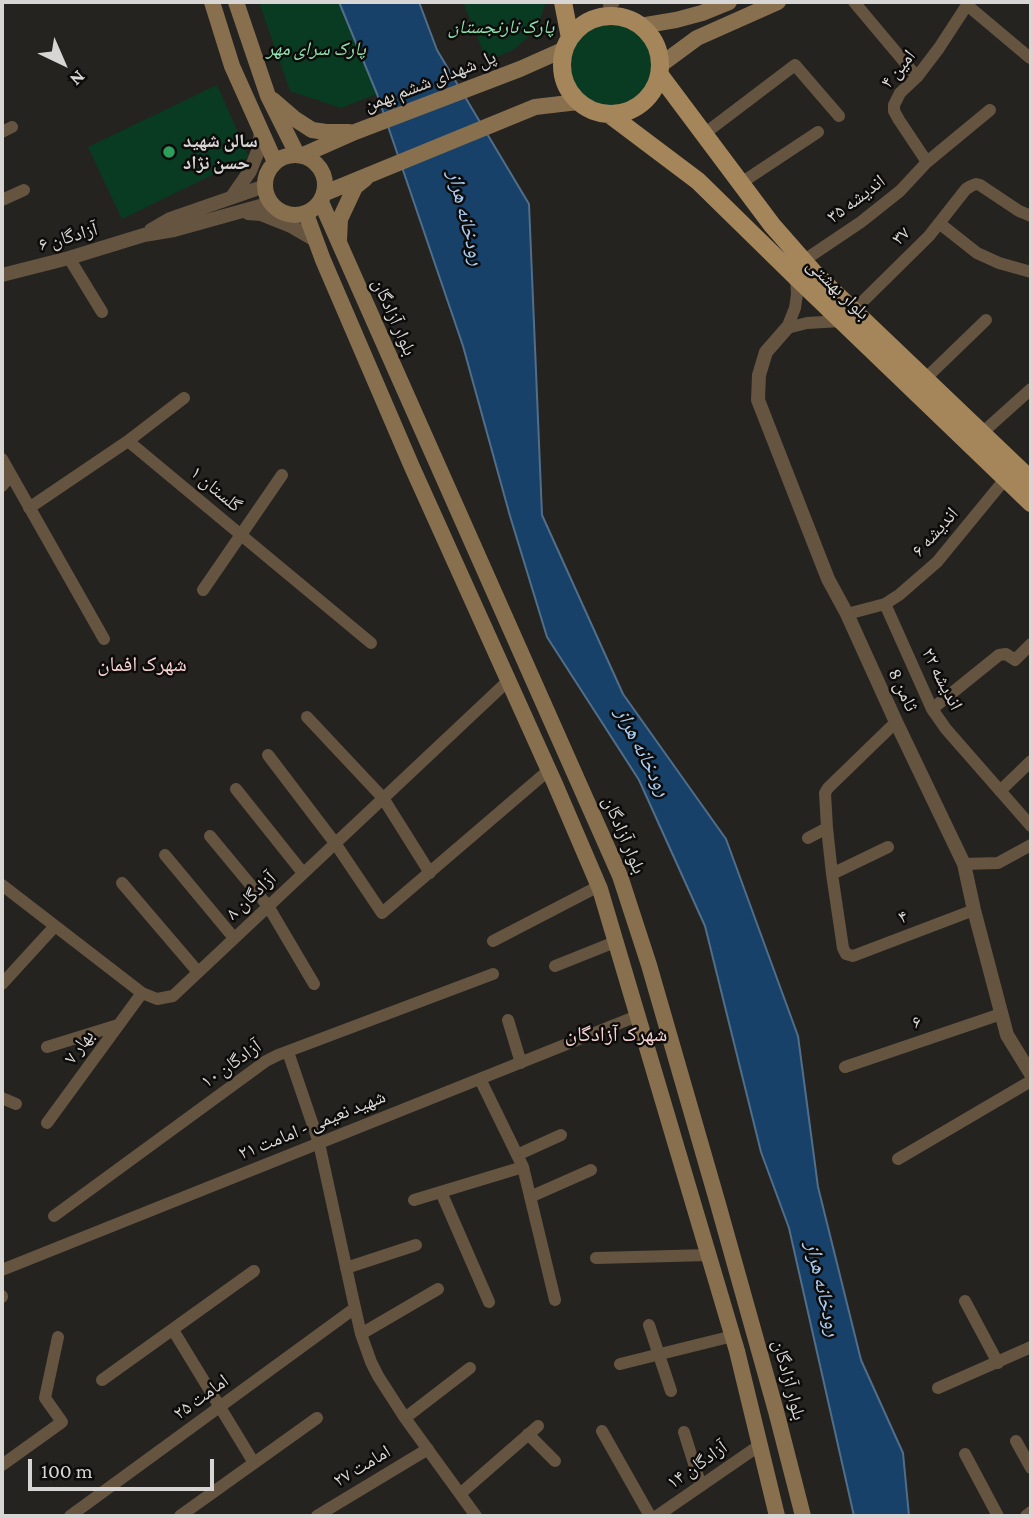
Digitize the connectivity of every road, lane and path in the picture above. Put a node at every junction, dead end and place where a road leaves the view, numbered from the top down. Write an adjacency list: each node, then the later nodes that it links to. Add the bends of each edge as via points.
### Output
1 (212, 2): 19 (main road, via 232,66)
2 (236, 2): 14 (main road)
3 (563, 2): 10 (main road)
4 (729, 2): 9 (main road, via 702,13)
5 (778, 2): 12 (main road, via 697,38)
6 (854, 2): 13 (street)
7 (968, 3): 11 (street); 13 (street, امین ۴)
8 (612, 6): 9 (main road); 10 (main road, via 604,16 579,28)
9 (640, 26): 12 (main road, via 654,43)
10 (567, 43): 15 (main road, via 563,77); 20 (main road, پل شهدای ششم بهمن, via 520,69)
11 (1030, 58)
12 (659, 70): 17 (main road, via 654,87 636,107); 22 (main road, بلوار بهشتی)
13 (917, 77): 25 (street, امین ۴, via 895,100 894,111)
14 (268, 96): 20 (main road, via 312,130); 23 (main road)
15 (579, 102): 17 (main road); 26 (main road, via 535,107)
16 (990, 110): 25 (street, اندیشه ۳۵)
17 (610, 114): 42 (main road, بلوار بهشتی, via 698,181)
18 (839, 116): 22 (street, via 794,65)
19 (261, 132): 24 (main road); 30 (street, via 250,171)
20 (355, 132): 23 (main road, پل شهدای ششم بهمن)
21 (818, 132): 27 (street)
22 (704, 134): 27 (main road, بلوار بهشتی)
23 (300, 155): 24 (main road); 31 (main road, via 322,169 326,181)
24 (275, 162): 28 (main road)
25 (927, 162): 42 (street, اندیشه ۳۵, via 900,191)
26 (372, 174): 31 (main road); 40 (main road, via 355,187 347,202 340,219)
27 (741, 183): 42 (main road, بلوار بهشتی)
28 (265, 186): 30 (street, آزادگان ۶); 33 (main road)
29 (24, 190): 32 (street)
30 (232, 197): 38 (street, آزادگان ۶, via 170,219)
31 (323, 197): 35 (main road); 40 (main road, بلوار آزادگان)
32 (2, 200)
33 (271, 203): 34 (street, آزادگان ۶); 35 (main road, via 287,214)
34 (240, 212): 38 (street, آزادگان ۶); 39 (street, via 261,214)
35 (306, 214): 39 (main road)
36 (1031, 216): 37 (street, ۳۷, via 976,184 966,189)
37 (939, 223): 43 (street, via 977,253); 46 (street, ۳۷)
38 (144, 235): 41 (street, آزادگان ۶)
39 (315, 240): 58 (main road)
40 (339, 245): 55 (main road, بلوار آزادگان)
41 (69, 258): 44 (street, آزادگان ۶); 45 (street)
42 (800, 269): 46 (main road, بلوار بهشتی, via 815,274); 48 (street, via 795,308)
43 (1031, 272)
44 (2, 275)
45 (102, 312)
46 (847, 316): 48 (street); 49 (main road, بلوار بهشتی); 59 (main road, بلوار بهشتی)
47 (986, 320): 49 (street)
48 (787, 328): 69 (street, ثامن 8, via 766,352 758,400 828,579)
49 (925, 379): 52 (main road, بلوار بهشتی)
50 (1031, 389): 52 (street)
51 (184, 398): 53 (street)
52 (982, 433): 60 (main road, بلوار بهشتی)
53 (128, 441): 64 (street); 66 (street, گلستان ۱)
54 (2, 459): 56 (street)
55 (438, 466): 58 (main road); 62 (main road, بلوار آزادگان)
56 (11, 475): 61 (street); 64 (street)
57 (282, 475): 66 (street)
58 (416, 475): 65 (main road)
59 (1006, 478): 63 (main road, بلوار بهشتی); 68 (street, اندیشه ۶, via 937,562)
60 (1031, 480)
61 (2, 486)
62 (452, 499): 65 (main road); 180 (main road, بلوار آزادگان, via 620,876 722,1217)
63 (1031, 503)
64 (29, 508): 70 (street)
65 (432, 510): 73 (main road)
66 (241, 535): 67 (street); 71 (street, گلستان ۱)
67 (203, 590)
68 (885, 604): 69 (street); 74 (street, اندیشه ۲۲)
69 (847, 614): 76 (street, ثامن 8)
70 (104, 639)
71 (371, 643)
72 (1031, 644): 74 (street, via 1015,660 999,655)
73 (509, 680): 79 (main road); 82 (street, آزادگان ۸)
74 (932, 709): 81 (street, اندیشه ۲۲)
75 (307, 717): 82 (street)
76 (896, 722): 84 (street, via 825,793); 91 (street, ثامن 8)
77 (268, 755): 87 (street)
78 (1031, 761): 81 (street)
79 (549, 771): 93 (street); 97 (main road)
80 (236, 789): 92 (street)
81 (1000, 791): 83 (street, اندیشه ۲۲)
82 (383, 798): 87 (street, آزادگان ۸); 93 (street)
83 (1031, 826)
84 (827, 828): 86 (street); 94 (street)
85 (211, 836): 98 (street)
86 (808, 838)
87 (335, 843): 92 (street, آزادگان ۸); 93 (street, via 382,913)
88 (1031, 845): 91 (street, via 998,863)
89 (888, 847): 94 (street)
90 (165, 855): 101 (street)
91 (964, 864): 99 (street, ثامن 8)
92 (303, 873): 98 (street, آزادگان ۸)
93 (430, 873)
94 (832, 874): 99 (street, ۴, via 843,948 853,957)
95 (122, 883): 105 (street)
96 (2, 885): 100 (street)
97 (598, 886): 102 (street); 103 (main road)
98 (268, 906): 101 (street, آزادگان ۸); 107 (street)
99 (974, 910): 110 (street, ثامن 8)
100 (55, 926): 108 (street); 109 (street)
101 (234, 938): 105 (street, آزادگان ۸)
102 (493, 941)
103 (615, 942): 104 (street); 111 (main road)
104 (555, 965)
105 (198, 972): 109 (street, آزادگان ۸, via 173,996 157,999)
106 (493, 974): 115 (street, آزادگان ۱۰)
107 (314, 984)
108 (2, 985)
109 (142, 993): 113 (street, بهار ۷)
110 (1001, 1014): 117 (street, ۶); 118 (street, ثامن 8, via 1007,1035)
111 (637, 1016): 116 (street, شهید نعیمی - امامت ۲۱); 134 (main road)
112 (508, 1020): 116 (street)
113 (119, 1025): 114 (street); 123 (street, بهار ۷)
114 (47, 1047)
115 (288, 1052): 125 (street); 132 (street, آزادگان ۱۰, via 266,1061)
116 (520, 1063): 119 (street, شهید نعیمی - امامت ۲۱)
117 (845, 1067)
118 (1031, 1074)
119 (480, 1079): 125 (street, شهید نعیمی - امامت ۲۱); 127 (street)
120 (1031, 1081): 126 (street)
121 (2, 1098): 122 (street)
122 (16, 1104)
123 (47, 1123)
124 (561, 1135): 127 (street)
125 (319, 1143): 136 (street); 137 (street, شهید نعیمی - امامت ۲۱)
126 (898, 1159)
127 (520, 1161): 129 (street); 130 (street)
128 (590, 1170): 130 (street)
129 (441, 1192): 131 (street); 142 (street)
130 (530, 1197): 140 (street)
131 (414, 1200)
132 (54, 1216)
133 (416, 1245): 136 (street)
134 (709, 1255): 135 (street); 147 (main road)
135 (596, 1258)
136 (346, 1268): 143 (street)
137 (2, 1270)
138 (254, 1271): 145 (street)
139 (438, 1289): 146 (street)
140 (555, 1300)
141 (965, 1301): 151 (street)
142 (489, 1302)
143 (355, 1308): 146 (street); 157 (street, امامت ۲۵)
144 (649, 1325): 150 (street)
145 (173, 1330): 154 (street); 157 (street)
146 (361, 1334): 159 (street, via 378,1376)
147 (733, 1336): 150 (street); 163 (main road)
148 (58, 1337): 168 (street, via 45,1398 62,1423)
149 (1031, 1347): 151 (street)
150 (659, 1355): 152 (street); 156 (street)
151 (998, 1363): 155 (street)
152 (620, 1364)
153 (470, 1368): 159 (street)
154 (102, 1381)
155 (938, 1388)
156 (671, 1391)
157 (220, 1407): 167 (street); 173 (street, امامت ۲۵)
158 (317, 1418): 167 (street)
159 (405, 1418): 164 (street)
160 (602, 1431): 177 (street)
161 (684, 1432): 170 (street)
162 (1016, 1441): 169 (street)
163 (760, 1445): 170 (street, آزادگان ۱۴); 179 (main road)
164 (428, 1449): 171 (street); 175 (street, امامت ۲۷)
165 (965, 1454): 181 (street)
166 (555, 1461): 171 (street, via 533,1430)
167 (254, 1463): 174 (street)
168 (2, 1465)
169 (1031, 1468)
170 (701, 1486): 178 (street, آزادگان ۱۴)
171 (460, 1494): 176 (street)
172 (1031, 1512): 182 (street)
173 (70, 1516)
174 (180, 1516)
175 (317, 1516)
176 (476, 1516)
177 (650, 1516)
178 (657, 1516)
179 (777, 1516)
180 (803, 1516)
181 (998, 1516)
182 (1026, 1516)

